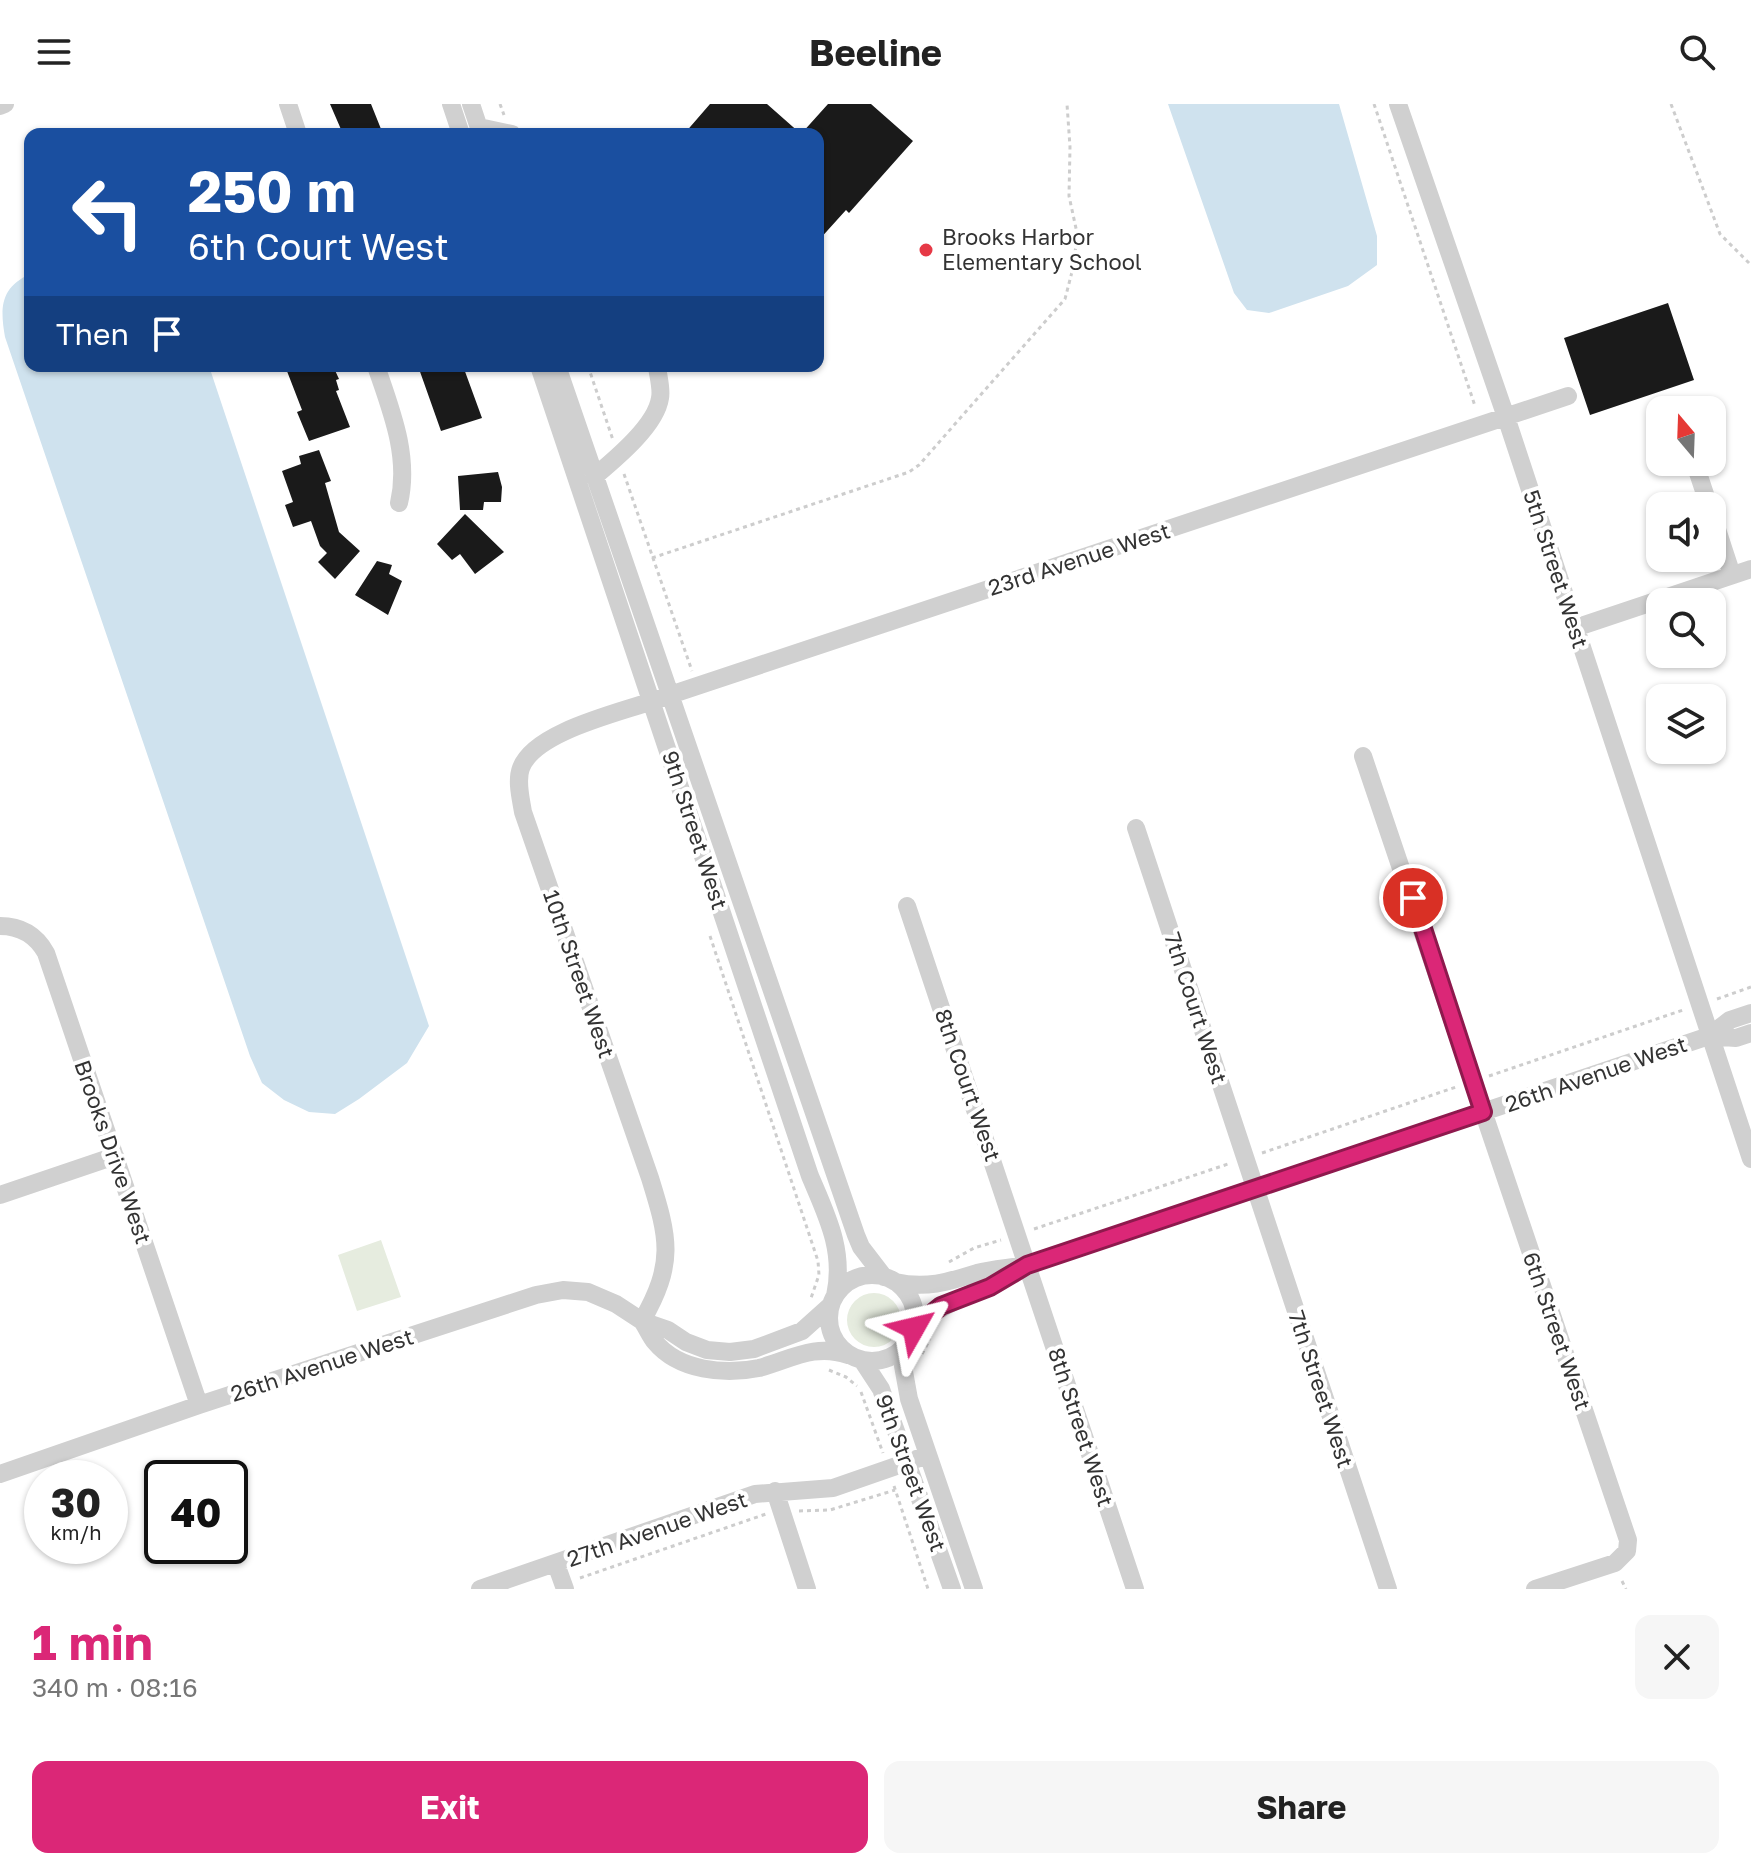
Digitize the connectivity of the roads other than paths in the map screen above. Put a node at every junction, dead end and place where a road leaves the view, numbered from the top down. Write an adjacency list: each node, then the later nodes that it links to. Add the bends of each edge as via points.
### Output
1 (288, 104): 5 (street)
2 (451, 104): 6 (street)
3 (471, 104): 7 (street)
4 (1398, 104): 13 (street, 5th Street West)
5 (296, 128)
6 (470, 128)
7 (473, 128)
8 (378, 372): 15 (street, via 403,465)
9 (541, 372): 21 (street, 9th Street West)
10 (559, 372): 14 (street, 9th Street West)
11 (658, 372): 14 (street, via 660,399 652,417 619,457)
12 (1568, 396): 13 (street, 23rd Avenue West)
13 (1506, 417): 19 (street, 5th Street West); 20 (street, 23rd Avenue West)
14 (594, 477): 20 (street, 9th Street West)
15 (399, 503)
16 (1726, 557): 18 (street)
17 (1751, 569): 18 (street)
18 (1732, 575): 19 (street)
19 (1575, 628): 28 (street, 5th Street West)
20 (672, 695): 21 (street, 23rd Avenue West); 35 (street, 9th Street West, via 856,1235)
21 (652, 701): 36 (street, 9th Street West, via 834,1235 839,1269); 37 (street, 10th Street West, via 555,734 521,768 520,790 523,812 661,1214 667,1258)
22 (1363, 756): 29 (street, 6th Street West)
23 (1136, 828): 32 (street, 7th Court West)
24 (907, 906): 34 (street, 8th Court West)
25 (0, 926): 30 (street, Brooks Drive West, via 27,932 46,953)
26 (1751, 1013): 28 (street, 26th Avenue West)
27 (1751, 1033): 28 (street, 26th Avenue West)
28 (1709, 1036): 29 (street, 26th Avenue West); 31 (street, 5th Street West)
29 (1483, 1112): 32 (street, 26th Avenue West); 54 (street, 6th Street West, via 1626,1533 1627,1551 1615,1563)
30 (115, 1156): 33 (street); 41 (street, Brooks Drive West)
31 (1751, 1159)
32 (1255, 1188): 34 (street, 26th Avenue West); 53 (street, 7th Street West)
33 (0, 1195)
34 (1027, 1265): 35 (street, 26th Avenue West, via 921,1287); 38 (street, 26th Avenue West, via 941,1306); 52 (street, 8th Street West)
35 (890, 1280): 36 (street, via 856,1278); 38 (street, via 912,1302)
36 (833, 1300): 37 (street, 26th Avenue West, via 802,1331 730,1352 707,1350); 40 (street, via 833,1338)
37 (642, 1321): 40 (street, 26th Avenue West, via 656,1344 677,1359 717,1371 761,1367 808,1351); 41 (street, 26th Avenue West, via 588,1292 536,1295)
38 (914, 1328): 39 (street)
39 (905, 1346): 40 (street, via 886,1359); 42 (street, 9th Street West, via 904,1381)
40 (855, 1358): 43 (street, 9th Street West, via 881,1389)
41 (199, 1405): 44 (street, 26th Avenue West)
42 (928, 1455): 43 (street, 27th Avenue West); 51 (street, 9th Street West)
43 (908, 1462): 45 (street, 27th Avenue West, via 833,1488); 50 (street, 9th Street West)
44 (0, 1474)
45 (775, 1491): 46 (street, 27th Avenue West); 49 (street)
46 (556, 1564): 47 (street); 48 (street, 27th Avenue West)
47 (564, 1586)
48 (480, 1589)
49 (807, 1589)
50 (952, 1589)
51 (974, 1589)
52 (1135, 1589)
53 (1388, 1589)
54 (1535, 1589)

